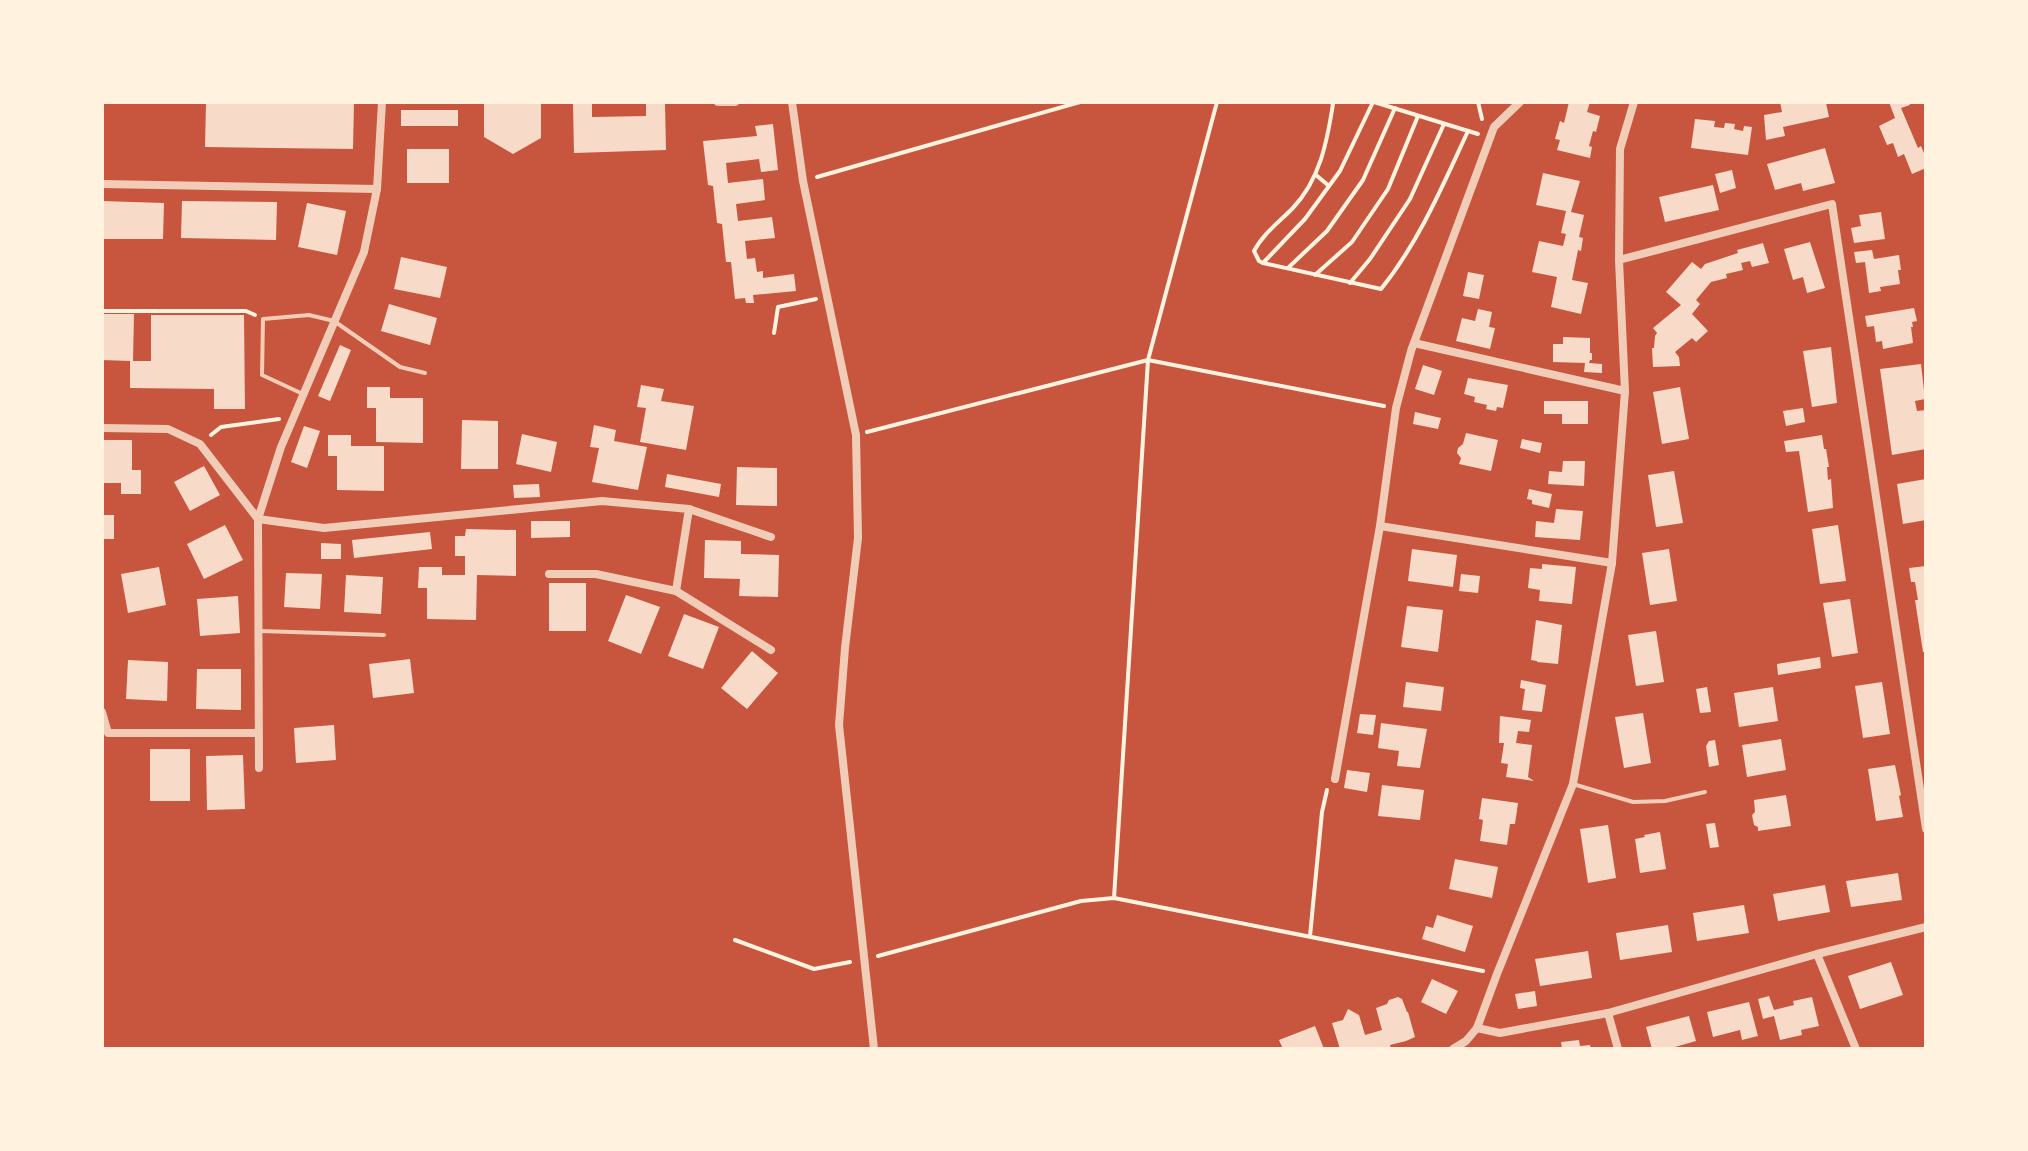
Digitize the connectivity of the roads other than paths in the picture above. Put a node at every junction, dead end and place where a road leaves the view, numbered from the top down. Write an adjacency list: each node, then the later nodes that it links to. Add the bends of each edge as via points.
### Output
1 (382, 102): 8 (street)
2 (718, 102): 3 (street)
3 (735, 102)
4 (792, 102): 38 (street, via 803,181 856,435 858,538 839,725)
5 (1520, 102): 11 (street, via 1494,127)
6 (1634, 102): 9 (street, via 1620,149)
7 (102, 184): 8 (street)
8 (377, 189): 10 (street, via 364,252)
9 (1619, 260): 13 (street); 32 (street, via 1832,204)
10 (334, 321): 12 (lane, via 400,367); 14 (street); 14 (lane, via 309,315 263,319 262,375)
11 (1414, 343): 13 (street); 18 (street, via 1396,408)
12 (425, 373)
13 (1625, 391): 20 (street)
14 (303, 394): 17 (street)
15 (102, 428): 17 (street, via 168,429 200,444)
16 (689, 509): 17 (street, via 602,501 324,528); 19 (street); 22 (street)
17 (258, 519): 23 (street)
18 (1380, 526): 20 (street); 29 (street)
19 (771, 537)
20 (1612, 563): 30 (street)
21 (549, 574): 22 (street, via 596,574)
22 (676, 591): 25 (street)
23 (258, 631): 24 (lane); 27 (street)
24 (384, 635)
25 (771, 650)
26 (102, 712): 27 (street, via 108,733)
27 (258, 733): 28 (street)
28 (259, 768)
29 (1335, 779)
30 (1573, 784): 31 (lane, via 1633,802); 36 (street)
31 (1705, 792)
32 (1926, 829)
33 (1926, 927): 34 (street)
34 (1817, 954): 35 (street); 41 (street)
35 (1608, 1013): 36 (street, via 1500,1033); 40 (street)
36 (1477, 1028): 37 (street)
37 (1466, 1045): 39 (street)
38 (874, 1049)
39 (1453, 1049)
40 (1618, 1049)
41 (1856, 1049)

